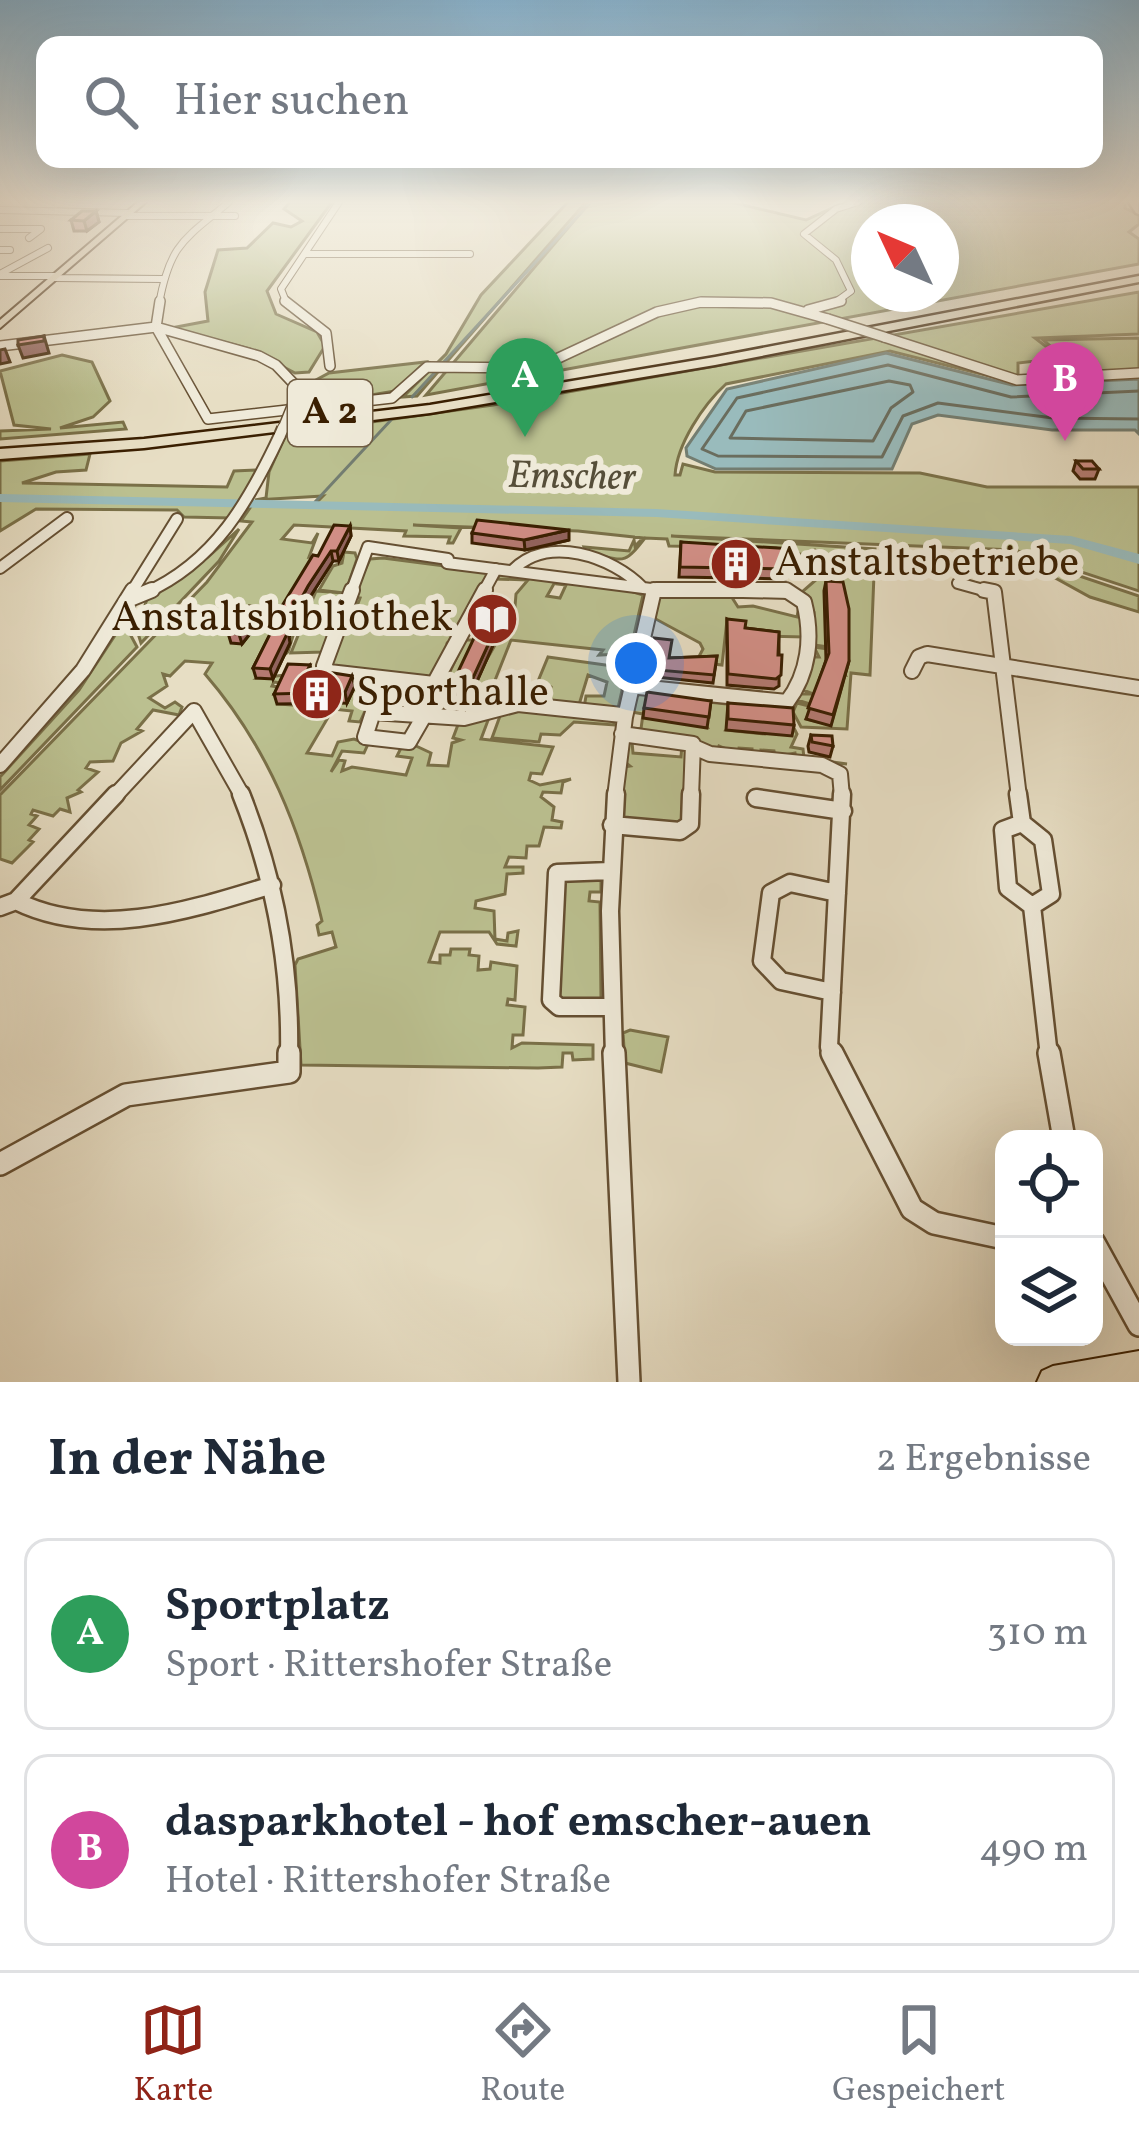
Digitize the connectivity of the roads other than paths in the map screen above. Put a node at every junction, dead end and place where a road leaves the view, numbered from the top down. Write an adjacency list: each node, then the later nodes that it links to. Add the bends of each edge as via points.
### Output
1 (67, 266): 6 (main road)
2 (168, 266): 7 (street)
3 (296, 266): 15 (street, via 282,298 331,338)
4 (838, 266): 9 (street, via 849,296)
5 (0, 275): 6 (street)
6 (55, 277): 7 (street); 11 (main road)
7 (163, 279): 12 (street)
8 (1139, 279): 10 (highway, A 2); 13 (highway, A 2); 13 (highway)
9 (803, 311): 10 (street); 12 (street, via 736,300 680,305 537,368 427,367 392,398 208,419)
10 (827, 324): 13 (street, bridge); 17 (highway, A 2, via 559,378 334,412)
11 (0, 326)
12 (156, 327): 14 (street); 26 (street, bridge, via 276,365 295,385 240,516 208,553)
13 (886, 332): 16 (street, via 1017,380); 18 (highway, A 2, via 459,404)
14 (0, 346)
15 (330, 366)
16 (1139, 373)
17 (0, 444)
18 (0, 454)
19 (67, 518): 21 (street)
20 (177, 519): 26 (street)
21 (0, 568)
22 (496, 569): 23 (street); 29 (street); 29 (street, via 366,553 325,670)
23 (512, 571): 25 (street); 25 (street, via 533,554 590,556 626,569)
24 (958, 583): 27 (street, via 994,592)
25 (648, 589): 30 (street); 30 (street, via 796,594 809,628 801,676 780,704)
26 (130, 599): 37 (street, via 83,670)
27 (1003, 666): 28 (street, via 927,654); 31 (street); 40 (street)
28 (912, 671)
29 (434, 684): 34 (street)
30 (628, 686): 35 (street)
31 (1139, 688)
32 (380, 691): 33 (street)
33 (374, 712): 34 (street); 34 (street, via 364,736 404,743)
34 (425, 713): 35 (street, via 464,718 518,704)
35 (622, 725): 36 (street); 41 (street)
36 (694, 747): 39 (street, via 833,769 842,779); 41 (street, via 688,829)
37 (0, 765)
38 (756, 798): 39 (street)
39 (842, 811): 44 (street)
40 (1022, 823): 46 (street, via 1043,840 1051,878 1051,894); 46 (street, via 1003,830 1004,870 1007,888)
41 (612, 825): 42 (street)
42 (610, 871): 48 (street); 48 (street, via 557,873 551,1000)
43 (272, 885): 45 (street, via 116,919); 45 (street, via 232,773 194,711); 50 (street, via 291,1004 289,1072 126,1095)
44 (837, 892): 47 (street); 47 (street, via 790,883 771,893 762,961 781,981)
45 (8, 904)
46 (1032, 906): 49 (street)
47 (832, 992): 51 (street, via 831,1058 912,1209 934,1223)
48 (611, 1007): 55 (street)
49 (1062, 1130)
50 (0, 1164)
51 (995, 1236)
52 (1103, 1259): 53 (street)
53 (1139, 1325)
54 (1139, 1367): 56 (main road)
55 (629, 1382)
56 (1053, 1382)

